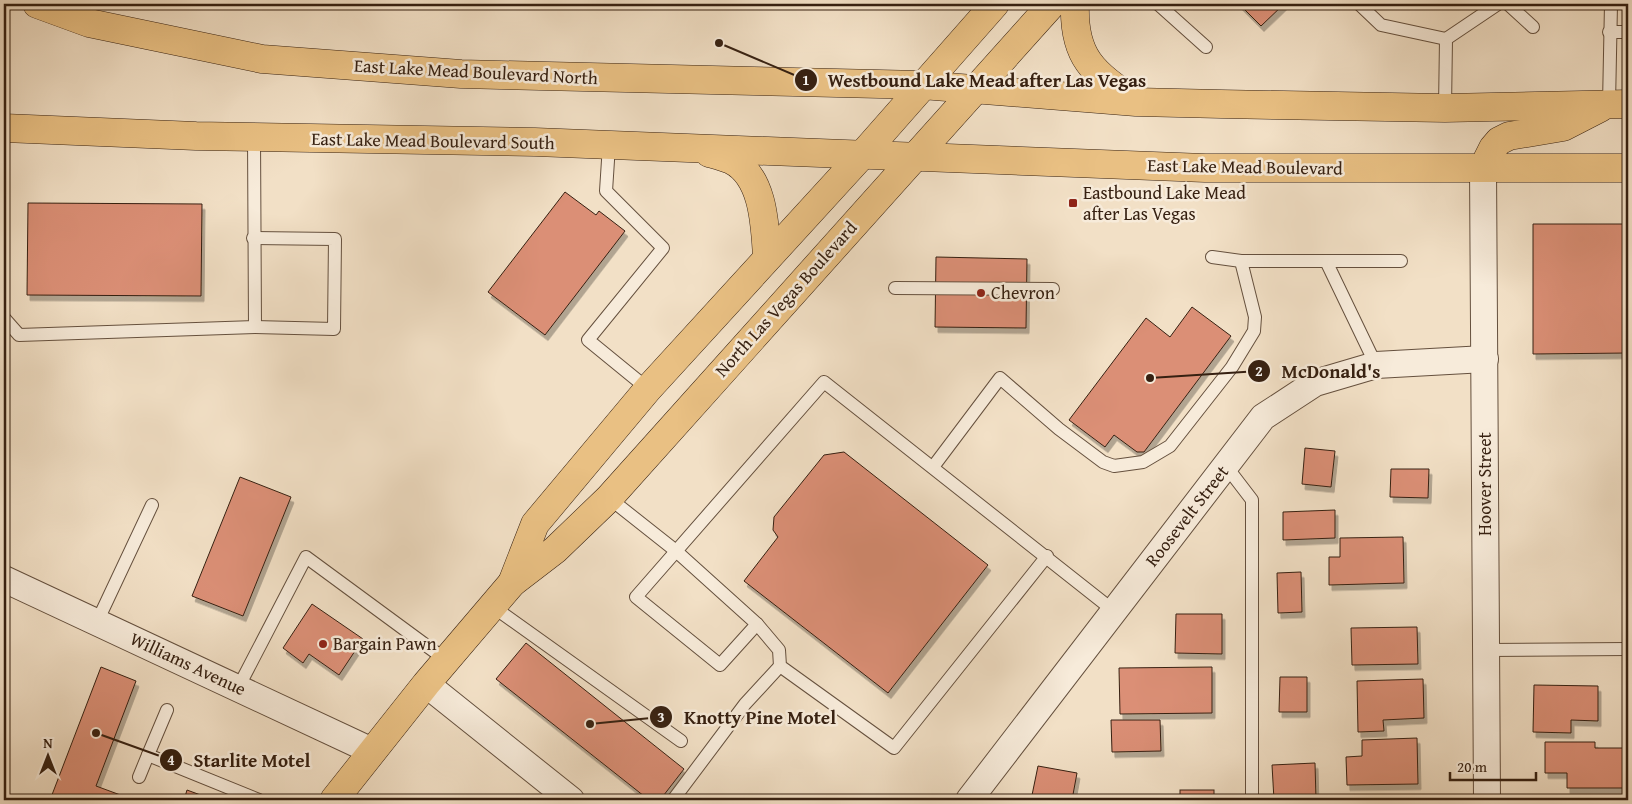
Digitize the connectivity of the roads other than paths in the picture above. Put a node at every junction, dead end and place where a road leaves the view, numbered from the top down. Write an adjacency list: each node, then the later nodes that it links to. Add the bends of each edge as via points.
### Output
1 (37, 4): 15 (main road, East Lake Mead Boulevard North, via 89,23 262,59 553,78)
2 (994, 4): 15 (main road, North Las Vegas Boulevard)
3 (1052, 4): 16 (main road, North Las Vegas Boulevard)
4 (1075, 4): 17 (main road, via 1074,28 1087,60 1104,80)
5 (1158, 4): 14 (lane)
6 (1359, 4): 13 (lane, via 1381,25)
7 (1498, 4): 13 (lane)
8 (1508, 4): 10 (lane)
9 (1610, 4): 11 (lane)
10 (1533, 27)
11 (1609, 32): 12 (lane); 18 (lane)
12 (1628, 32)
13 (1446, 39): 19 (lane)
14 (1206, 47)
15 (922, 84): 16 (main road); 24 (main road, North Las Vegas Boulevard)
16 (974, 88): 17 (main road); 25 (main road, North Las Vegas Boulevard)
17 (1136, 102): 19 (main road)
18 (1618, 104): 19 (main road); 26 (main road, via 1563,127 1509,136 1493,148)
19 (1445, 108)
20 (4, 128): 21 (main road, East Lake Mead Boulevard South)
21 (254, 137): 22 (main road, East Lake Mead Boulevard South); 28 (lane)
22 (609, 145): 23 (main road, East Lake Mead Boulevard South); 40 (lane, via 606,191 663,248 588,340)
23 (698, 149): 24 (main road, East Lake Mead Boulevard South); 29 (main road, via 732,161 748,176 759,196 764,215)
24 (862, 155): 25 (main road, East Lake Mead Boulevard); 29 (main road, North Las Vegas Boulevard)
25 (913, 157): 26 (main road, East Lake Mead Boulevard, via 1205,168); 43 (main road, North Las Vegas Boulevard)
26 (1483, 168): 27 (main road, East Lake Mead Boulevard); 38 (street, Hoover Street)
27 (1628, 168)
28 (254, 238): 37 (lane); 37 (lane, via 335,240 334,329)
29 (767, 257): 40 (main road, North Las Vegas Boulevard)
30 (1212, 257): 31 (lane)
31 (1241, 261): 32 (lane); 42 (lane, via 1255,317 1254,331 1232,367 1170,446 1143,462 1114,466 1103,462 1058,429 1000,378)
32 (1326, 261): 33 (lane); 39 (lane)
33 (1401, 261)
34 (895, 288): 35 (lane)
35 (1054, 289)
36 (4, 318): 37 (lane, via 19,335)
37 (255, 328)
38 (1484, 359): 39 (street, Roosevelt Street); 54 (street, Hoover Street)
39 (1376, 365): 41 (street, Roosevelt Street, via 1315,383 1263,417)
40 (648, 389): 48 (main road, North Las Vegas Boulevard, via 535,524)
41 (1226, 466): 50 (street, Roosevelt Street); 69 (lane, via 1252,500)
42 (933, 467): 45 (lane, via 824,382); 46 (lane)
43 (609, 498): 45 (lane); 48 (main road, North Las Vegas Boulevard, via 555,550)
44 (152, 505): 51 (lane)
45 (676, 551): 52 (lane); 52 (lane, via 636,597 720,665)
46 (1046, 556): 50 (lane); 56 (lane, via 894,748)
47 (4, 578): 51 (street, Williams Avenue)
48 (512, 583): 49 (main road, North Las Vegas Boulevard)
49 (492, 606): 55 (main road, North Las Vegas Boulevard); 60 (lane)
50 (1114, 611): 68 (street, Roosevelt Street)
51 (97, 622): 58 (street, Williams Avenue)
52 (757, 624): 56 (lane, via 779,650)
53 (1628, 649): 54 (lane)
54 (1486, 650): 70 (street, Hoover Street)
55 (446, 660): 57 (main road, North Las Vegas Boulevard); 58 (lane, via 306,557)
56 (780, 666): 67 (lane, via 745,704)
57 (426, 684): 61 (main road, North Las Vegas Boulevard); 66 (street)
58 (238, 688): 61 (street, Williams Avenue)
59 (167, 710): 62 (lane)
60 (681, 741)
61 (372, 751): 65 (main road, North Las Vegas Boulevard)
62 (148, 755): 63 (lane); 64 (lane)
63 (139, 778)
64 (259, 800)
65 (334, 800)
66 (571, 800)
67 (673, 800)
68 (969, 800)
69 (1252, 800)
70 (1487, 800)

